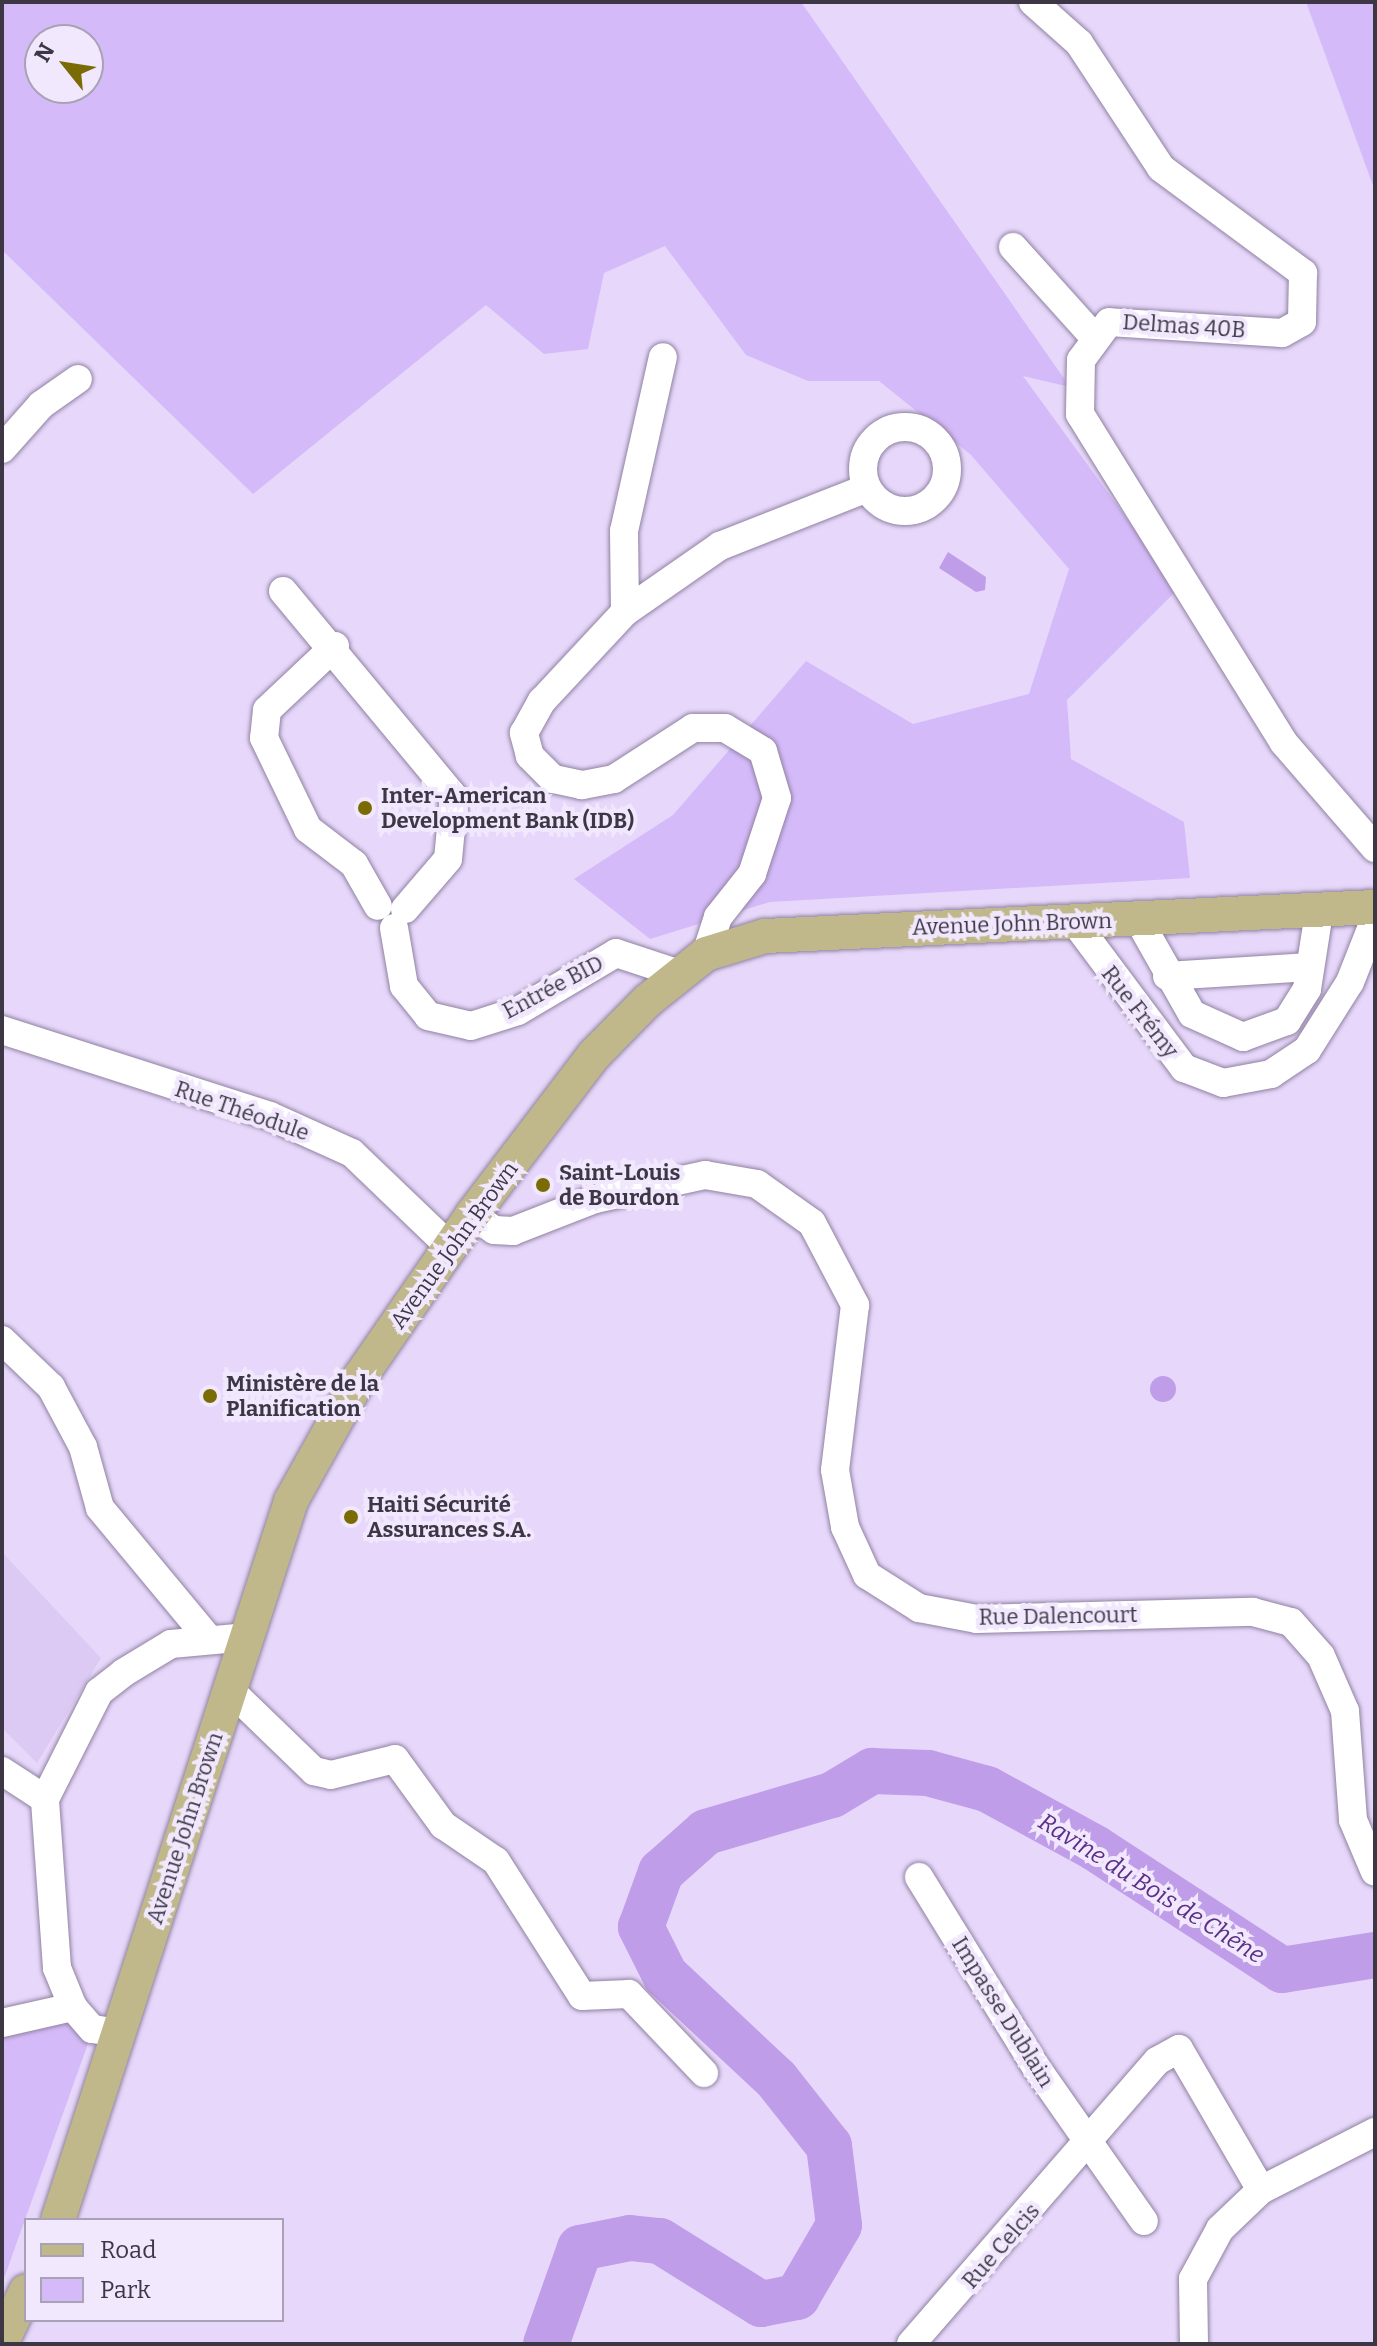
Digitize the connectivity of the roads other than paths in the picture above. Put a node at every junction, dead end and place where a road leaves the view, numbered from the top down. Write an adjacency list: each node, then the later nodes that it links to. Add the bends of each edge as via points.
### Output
1 (1033, 2): 3 (street, Delmas 40B, via 1079,43 1161,168 1290,260 1308,294 1302,322 1282,333 1129,320 1109,322)
2 (1013, 247): 3 (street)
3 (1093, 336): 11 (street, Delmas 40B, via 1079,378 1089,438 1284,743)
4 (663, 357): 9 (street, via 624,531)
5 (78, 379): 6 (street, via 41,405)
6 (2, 449)
7 (867, 488): 9 (street, via 720,546)
8 (283, 591): 10 (street)
9 (625, 612): 18 (street, via 542,701 524,733 530,756 553,779 582,785 614,779 693,728 725,728 763,751 777,798 752,874 718,917)
10 (335, 646): 14 (street, via 454,797 448,859); 14 (street, Entrée BID, via 267,710 264,738 308,829 354,864)
11 (1375, 848)
12 (1375, 907): 13 (main road, Avenue John Brown)
13 (1319, 912): 15 (main road, Avenue John Brown); 19 (street)
14 (392, 914): 20 (street, Entrée BID, via 404,986 428,1016 471,1026 518,1011 616,953)
15 (1138, 919): 17 (main road, Avenue John Brown); 21 (street)
16 (1375, 919): 17 (street, Rue Frémy, via 1350,982 1307,1050 1271,1074 1223,1083 1184,1068)
17 (1074, 921): 18 (main road, Avenue John Brown, via 765,936)
18 (706, 954): 20 (main road, Avenue John Brown)
19 (1310, 967): 21 (street); 21 (street, via 1287,1021 1243,1037 1192,1014)
20 (677, 973): 23 (main road, Avenue John Brown, via 594,1055)
21 (1167, 976)
22 (2, 1030): 24 (street, Rue Théodule, via 270,1116 352,1153)
23 (472, 1215): 24 (main road, Avenue John Brown); 31 (street, Rue Dalencourt, via 494,1230 513,1231 595,1199 705,1175 757,1184 812,1223 855,1305 835,1470 845,1527 867,1575 919,1608 977,1619 1253,1612 1291,1622 1321,1656 1345,1711 1353,1820)
24 (450, 1247): 27 (main road, Avenue John Brown, via 360,1377 291,1501)
25 (2, 1340): 26 (street, via 51,1387 83,1447 100,1508)
26 (207, 1637): 27 (street); 30 (street, via 171,1644 99,1692)
27 (248, 1637): 28 (main road, Avenue John Brown)
28 (230, 1690): 35 (main road, Avenue John Brown); 36 (street, via 314,1771 331,1775 395,1759 443,1825 496,1861 582,1996 629,1994)
29 (2, 1771): 30 (street)
30 (45, 1799): 33 (street, via 47,1899 57,1968)
31 (1375, 1872)
32 (919, 1877): 38 (street, Impasse Dublain)
33 (73, 2007): 34 (street); 35 (street, via 92,2029)
34 (2, 2023)
35 (118, 2033): 40 (main road, Avenue John Brown)
36 (704, 2073)
37 (1375, 2132): 39 (street)
38 (1088, 2145): 39 (street, Rue Celcis, via 1157,2061 1179,2049); 41 (street, Impasse Dublain); 44 (street, Rue Celcis)
39 (1261, 2190): 45 (street, via 1220,2229 1193,2279)
40 (59, 2218)
41 (1144, 2221)
42 (24, 2295): 43 (main road)
43 (2, 2342)
44 (911, 2344)
45 (1194, 2344)

